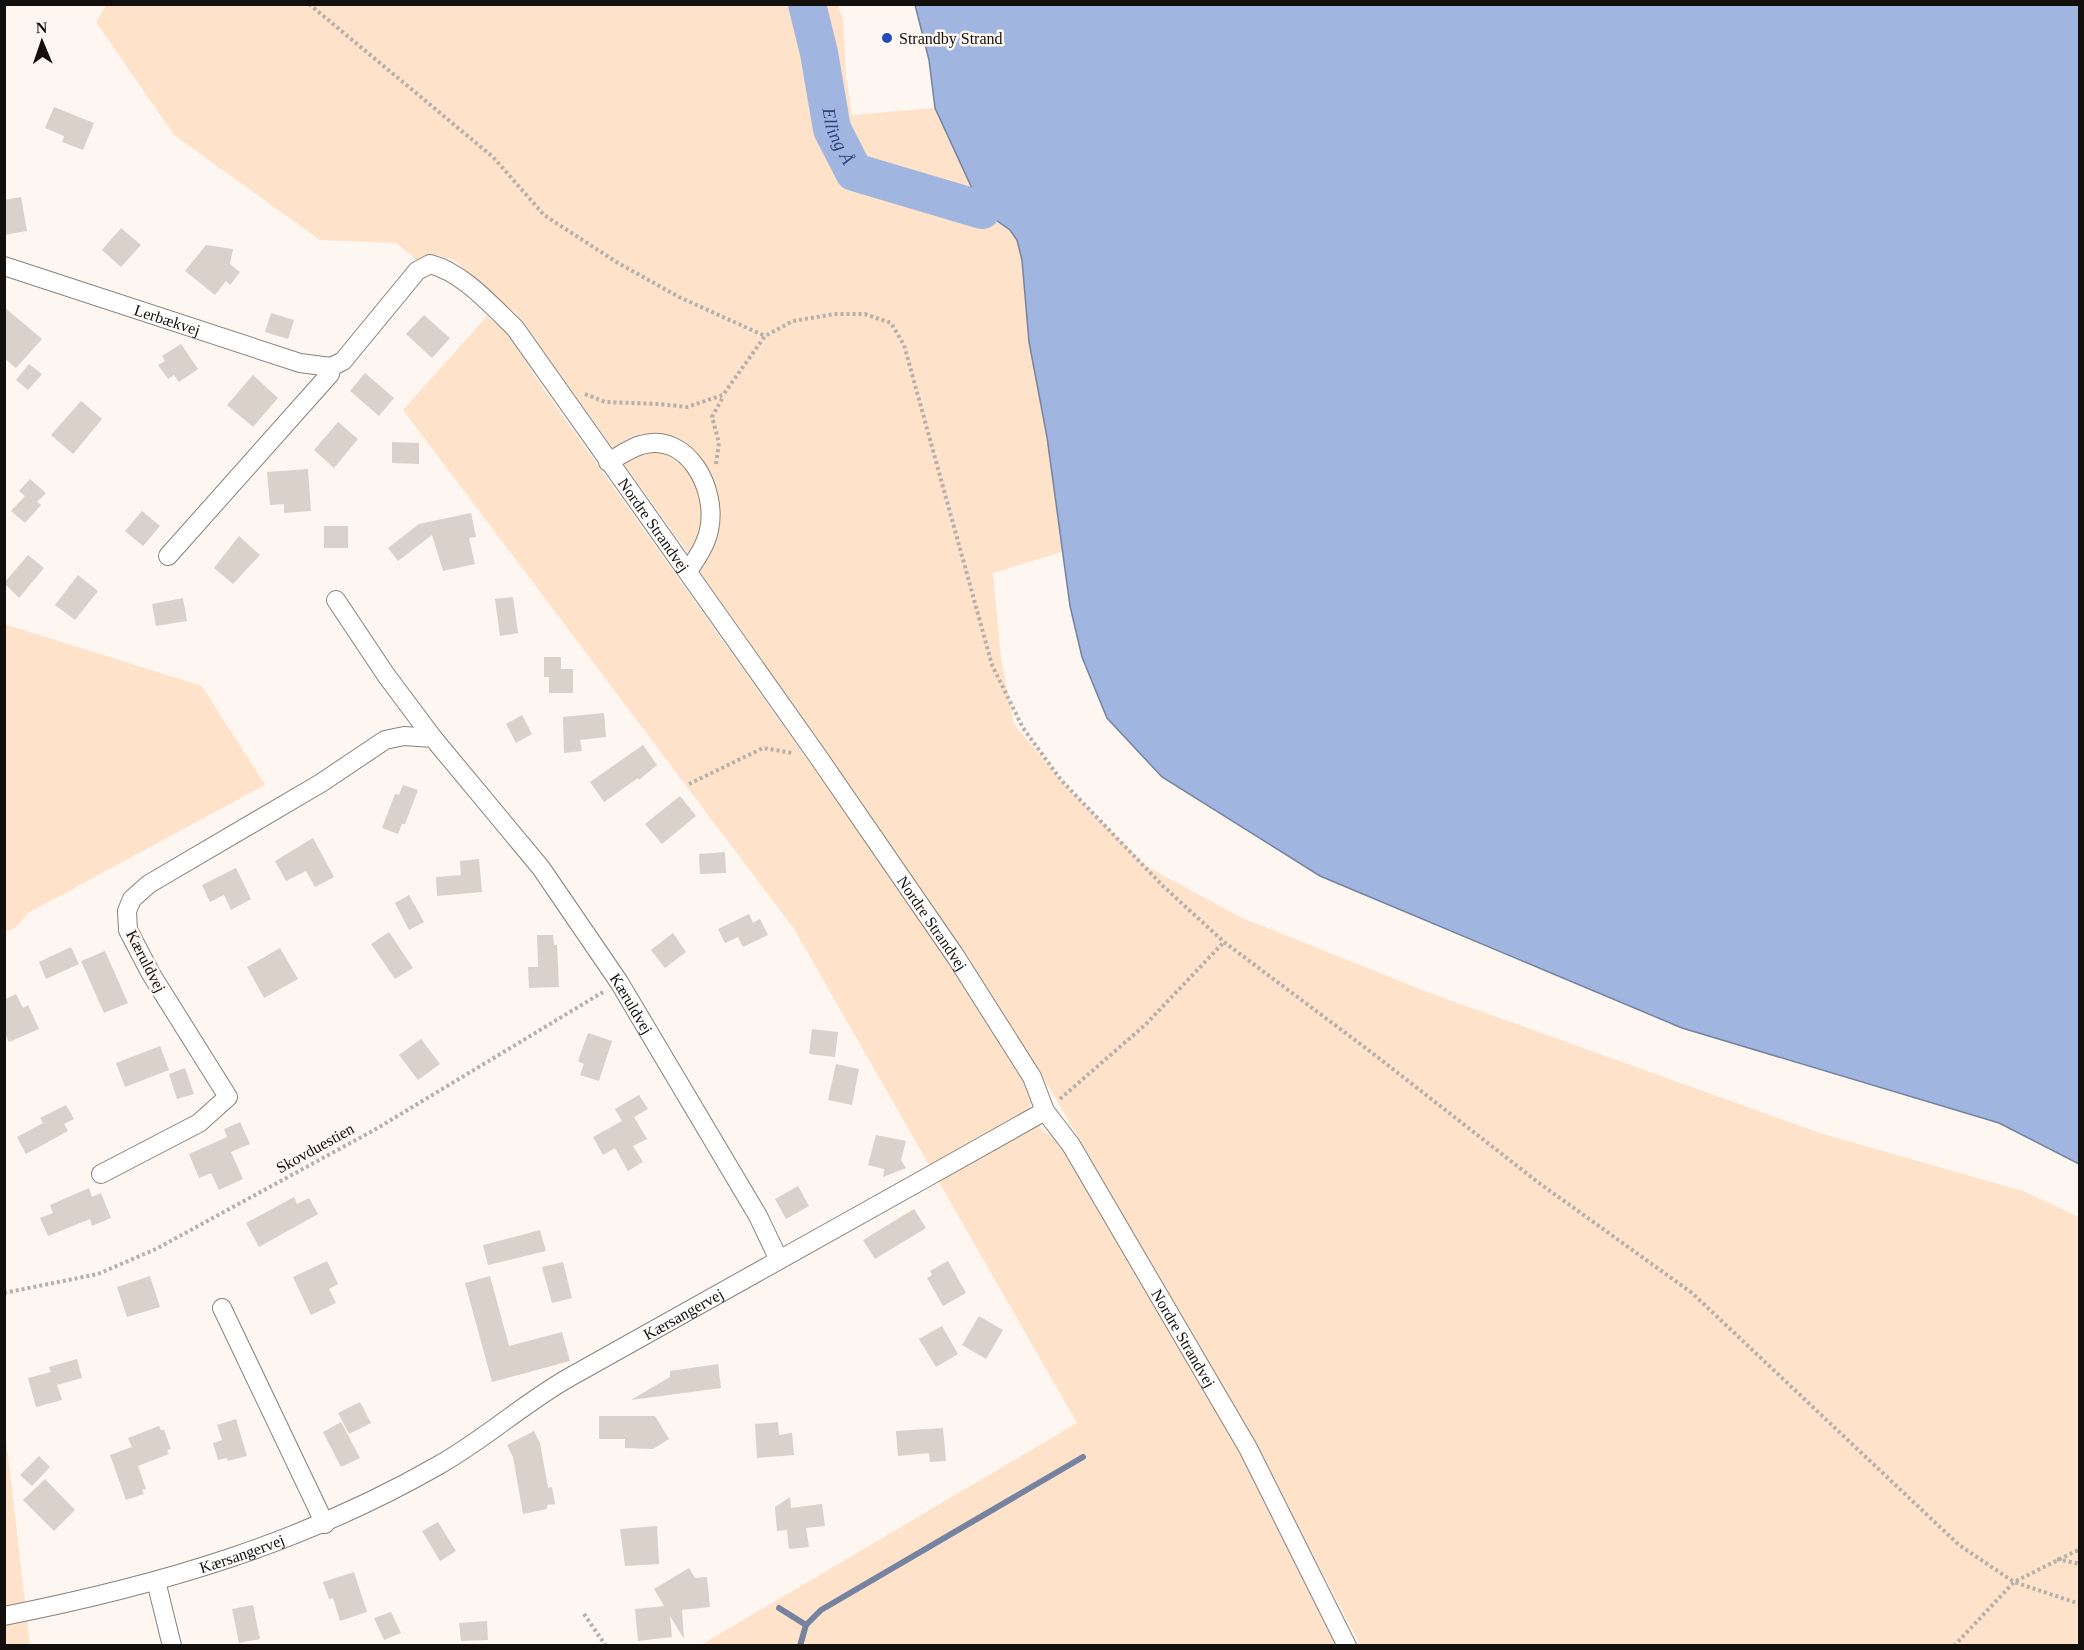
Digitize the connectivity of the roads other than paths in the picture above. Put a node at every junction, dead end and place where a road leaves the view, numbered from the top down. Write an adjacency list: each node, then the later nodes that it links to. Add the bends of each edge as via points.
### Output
1 (4, 266): 2 (street, Lerbækvej, via 300,363)
2 (331, 367): 3 (street, Nordre Strandvej, via 343,361 417,272 430,264 442,267 515,328); 4 (street, via 330,374)
3 (608, 462): 5 (street, Nordre Strandvej); 5 (street, via 640,445 659,443 680,450 694,461 711,509 710,529)
4 (168, 556)
5 (688, 571): 8 (street, Nordre Strandvej, via 956,957 1032,1077)
6 (336, 600): 7 (street, Kæruldvej)
7 (433, 738): 9 (street, Kæruldvej, via 404,736 386,740 312,789 149,884 132,899 127,911 128,930 228,1097 199,1123); 10 (street, Kæruldvej, via 541,868 619,982 758,1216)
8 (1045, 1111): 10 (street, Kærsangervej); 16 (street, Nordre Strandvej, via 1071,1145 1248,1448)
9 (101, 1174)
10 (779, 1260): 12 (street, Kærsangervej, via 562,1381 440,1465)
11 (222, 1308): 12 (street)
12 (325, 1524): 13 (street, Kærsangervej, via 251,1553)
13 (156, 1581): 14 (street, Kærsangervej, via 100,1597); 15 (street)
14 (4, 1616)
15 (172, 1646)
16 (1347, 1646)

